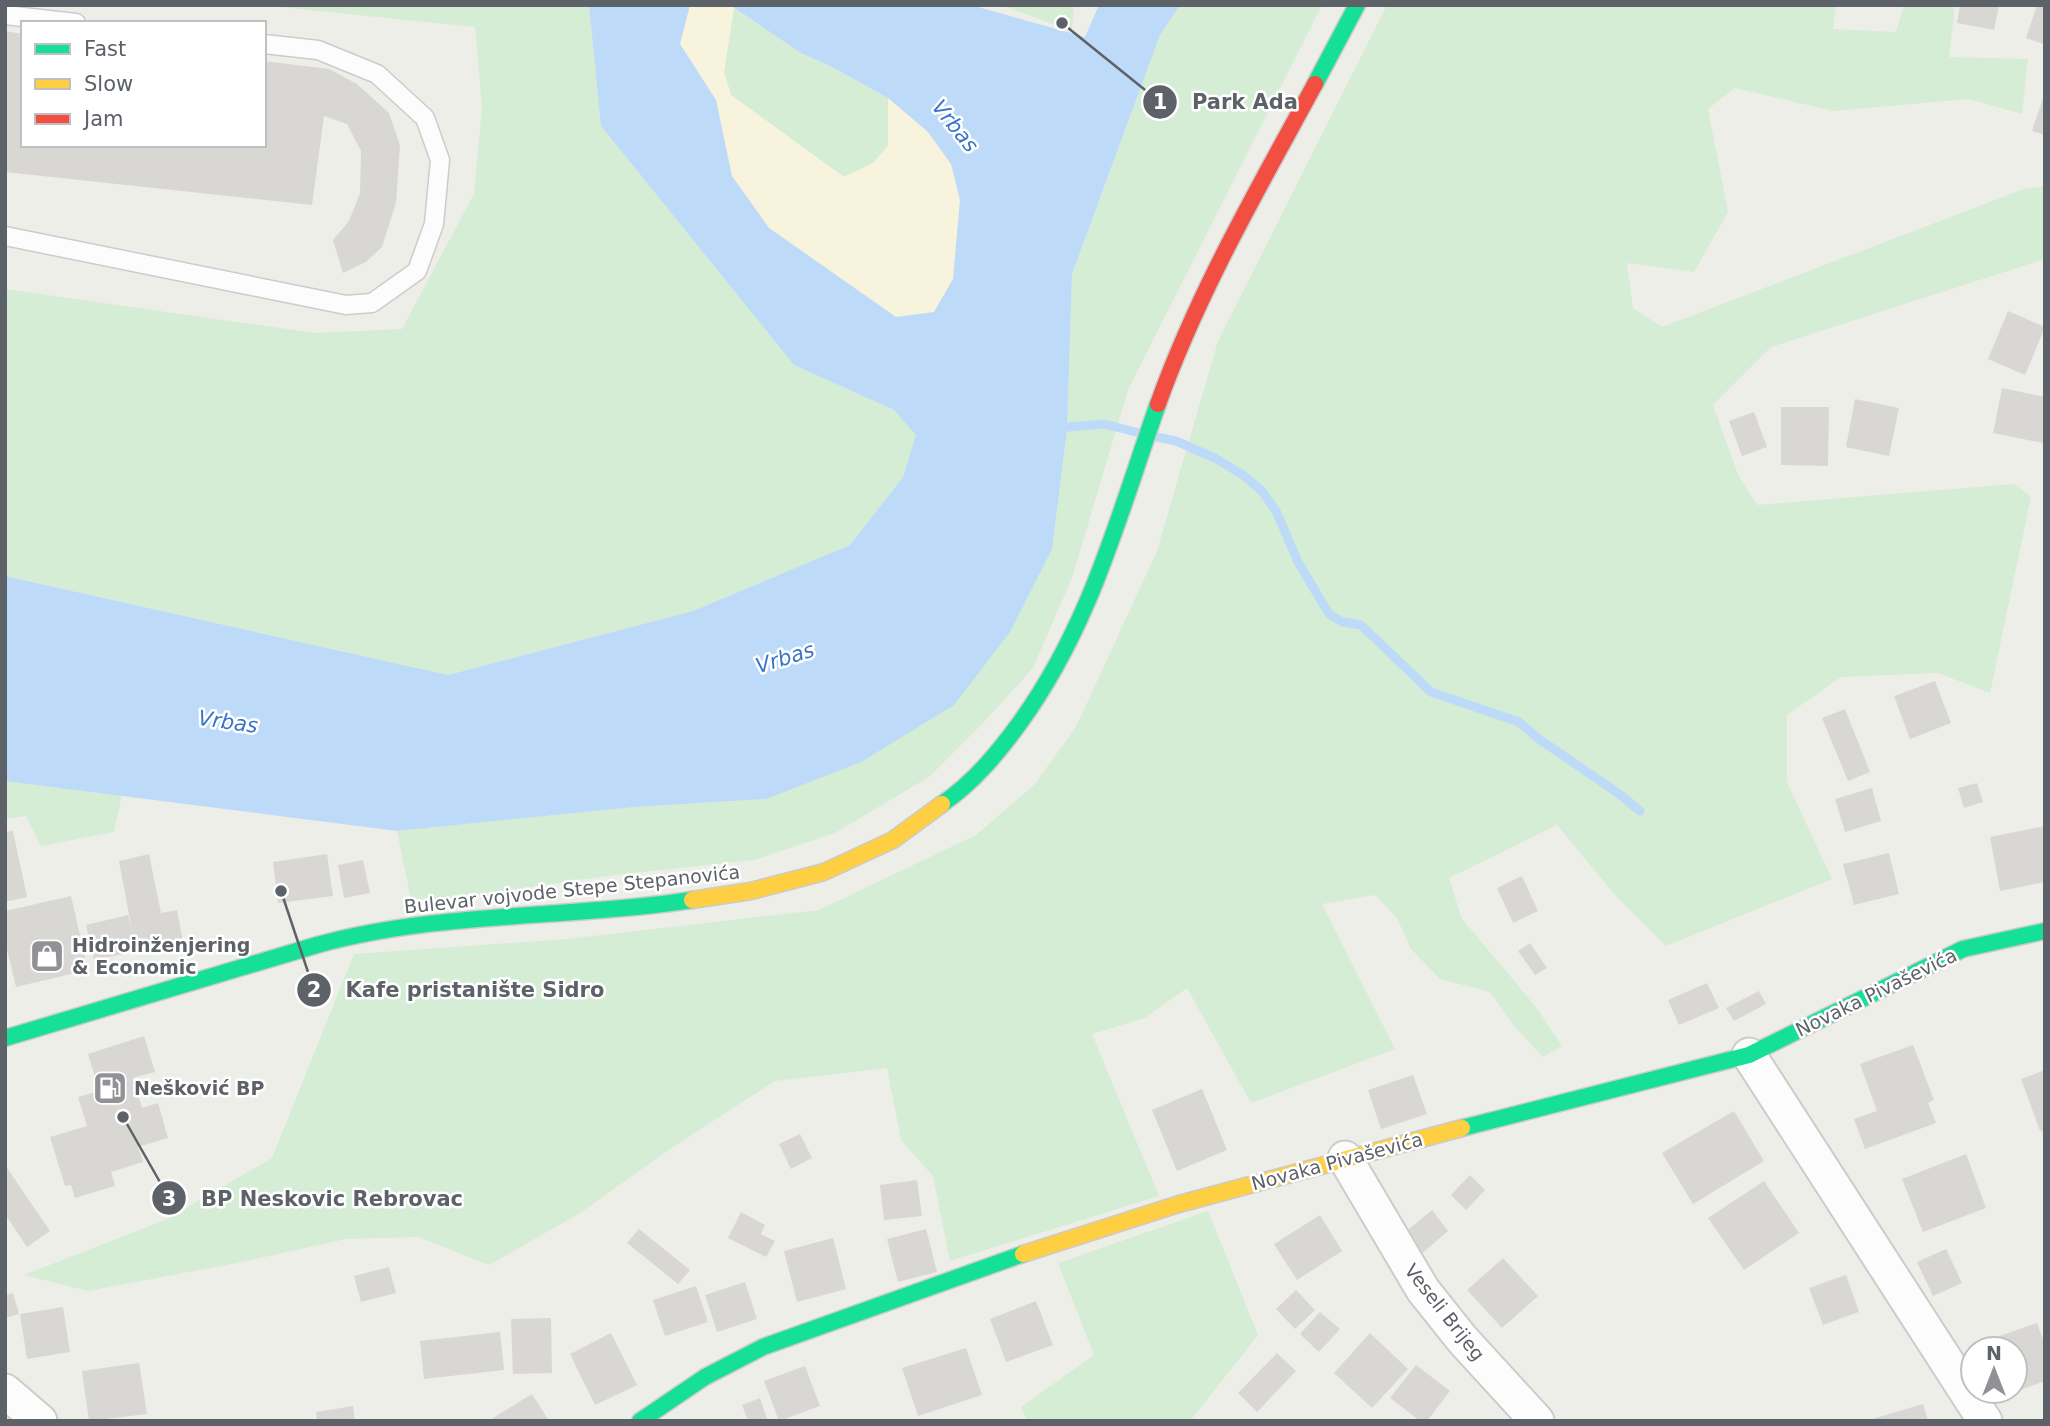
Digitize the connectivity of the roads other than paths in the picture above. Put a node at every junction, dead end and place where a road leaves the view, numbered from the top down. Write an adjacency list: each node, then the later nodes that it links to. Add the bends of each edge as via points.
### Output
1 (1357, 5): 7 (main road, Bulevar vojvode Stepe Stepanovića, via 1176,358 1097,588 1071,640 1038,695 985,765 959,793 911,830 863,857 807,878 734,896 446,919 365,933)
2 (5, 15): 3 (lane)
3 (58, 21)
4 (266, 44): 5 (lane, via 318,50 377,74 425,118 440,160 434,224 417,271 372,303 345,305)
5 (5, 236)
6 (2045, 931): 8 (main road, Novaka Pivaševića, via 1964,949)
7 (5, 1038)
8 (1749, 1055): 9 (main road, Novaka Pivaševića); 14 (street)
9 (1345, 1158): 12 (main road, Novaka Pivaševića, via 976,1269 787,1337 705,1377); 13 (street, Veseli Brijeg, via 1423,1290)
10 (5, 1391): 11 (street)
11 (40, 1421)
12 (640, 1421)
13 (1536, 1421)
14 (1985, 1421)

